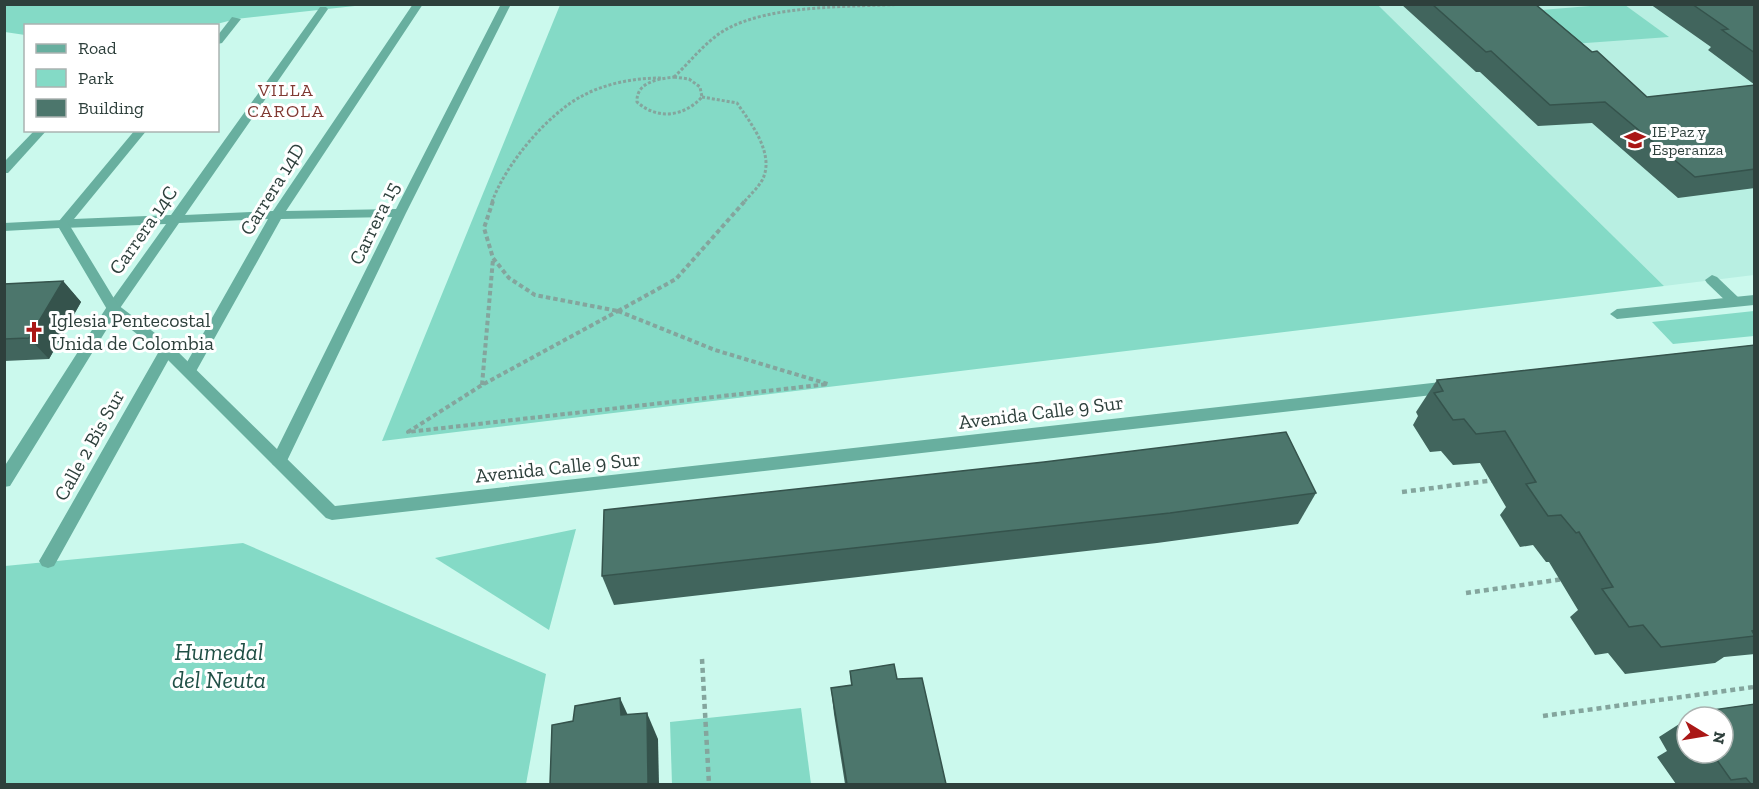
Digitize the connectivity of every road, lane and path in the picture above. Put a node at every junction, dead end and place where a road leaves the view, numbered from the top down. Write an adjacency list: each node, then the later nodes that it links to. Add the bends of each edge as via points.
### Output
1 (418, 4): 15 (street, Carrera 14D)
2 (506, 4): 14 (street, Carrera 15)
3 (906, 4): 7 (path, via 752,18 723,31)
4 (323, 9): 16 (street, Carrera 14C)
5 (236, 20): 6 (street)
6 (219, 40)
7 (674, 76): 8 (path); 9 (path, via 694,81 703,91)
8 (662, 78): 9 (path, via 638,90 636,97 641,108 670,114 691,108); 19 (path, via 616,83 583,96 522,148 498,185 484,228)
9 (702, 97): 24 (path, via 738,103 765,154 764,176 676,279)
10 (40, 132): 12 (street)
11 (140, 132): 17 (street)
12 (10, 158): 13 (street)
13 (4, 170)
14 (400, 213): 15 (street); 30 (street, Carrera 15)
15 (277, 215): 16 (street); 27 (street, Carrera 14D)
16 (177, 219): 17 (street); 23 (street, Carrera 14C)
17 (63, 224): 18 (street); 23 (street)
18 (4, 227)
19 (493, 258): 24 (path, via 509,278 535,296); 29 (path)
20 (1712, 280): 22 (street)
21 (1755, 300): 22 (street)
22 (1735, 302): 25 (street)
23 (113, 308): 26 (street); 32 (street, Carrera 14C)
24 (619, 311): 29 (path); 29 (path, via 715,350 828,384 408,432)
25 (1617, 314)
26 (167, 350): 27 (street); 34 (street, Calle 2 Bis Sur)
27 (189, 371): 30 (street)
28 (1470, 384): 30 (street, Avenida Calle 9 Sur, via 332,513)
29 (482, 385)
30 (279, 461)
31 (1496, 480): 33 (path)
32 (4, 481)
33 (1402, 492)
34 (48, 561)
35 (1570, 579): 36 (path)
36 (1466, 593)
37 (702, 659): 40 (path)
38 (1755, 687): 39 (path)
39 (1543, 716)
40 (709, 784)

